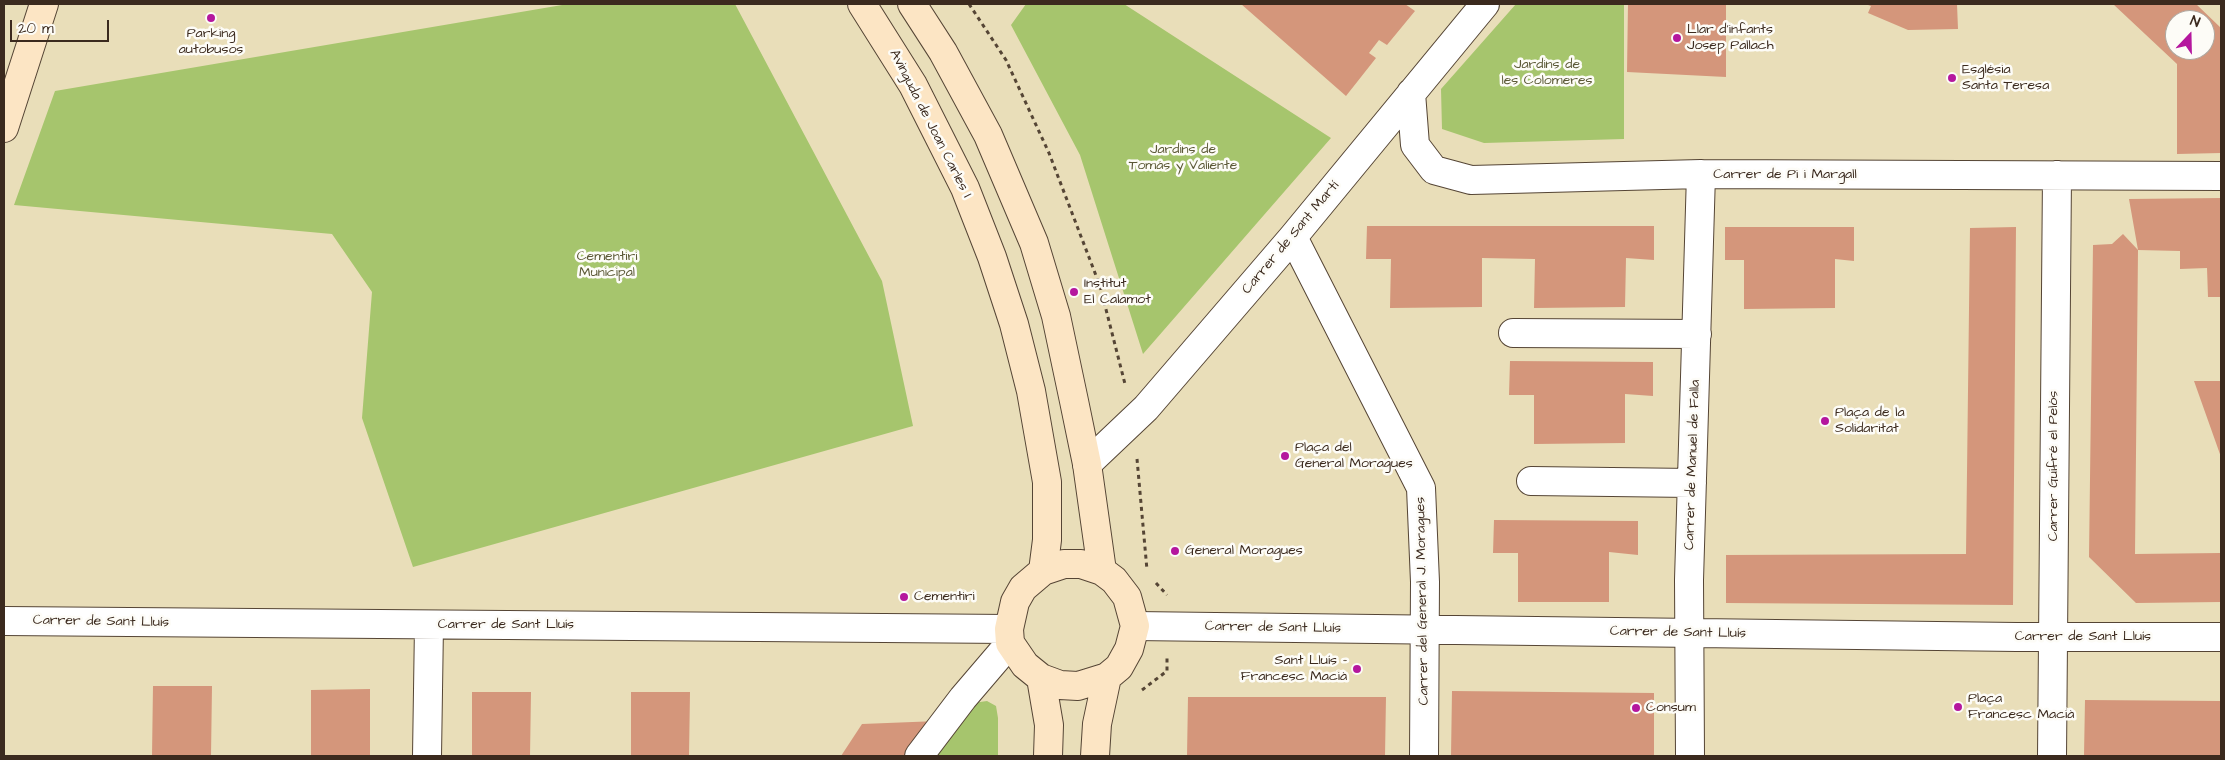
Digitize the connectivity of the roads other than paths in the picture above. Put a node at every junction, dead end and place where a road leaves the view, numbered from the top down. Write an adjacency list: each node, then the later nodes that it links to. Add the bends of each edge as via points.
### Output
1 (44, 4): 6 (main road)
2 (862, 4): 16 (main road, Avinguda de Joan Carles I, via 913,85 965,188 1014,324 1031,391 1047,482 1047,531)
3 (912, 4): 13 (main road, via 943,52 988,135 1034,243 1056,316)
4 (1485, 4): 5 (street, Carrer de Sant Martí)
5 (1411, 93): 7 (street, Carrer de Pi i Margall, via 1415,145 1434,170 1471,180); 10 (street, Carrer de Sant Martí)
6 (4, 128)
7 (1701, 174): 8 (street, Carrer de Pi i Margall); 12 (street, Carrer de Manuel de Falla)
8 (2057, 175): 9 (street, Carrer de Pi i Margall); 24 (street, Carrer Guifré el Pelós)
9 (2221, 176)
10 (1293, 237): 13 (street, Carrer de Sant Martí, via 1146,408); 21 (street, Carrer del General J. Moragues, via 1421,488)
11 (1513, 333): 12 (street)
12 (1697, 334): 15 (street, Carrer de Manuel de Falla)
13 (1087, 464): 17 (main road)
14 (1531, 481): 15 (street)
15 (1692, 483): 22 (street, Carrer de Manuel de Falla)
16 (1042, 571): 17 (main road, via 1064,564 1081,564); 23 (main road, via 1023,588 1015,602)
17 (1102, 571): 20 (main road, via 1114,580 1127,598)
18 (4, 621): 19 (street, Carrer de Sant Lluís)
19 (429, 625): 23 (street, Carrer de Sant Lluís); 28 (street)
20 (1135, 626): 21 (street, Carrer de Sant Lluís); 26 (main road, via 1129,649 1119,666)
21 (1424, 630): 22 (street, Carrer de Sant Lluís); 32 (street, Carrer del General J. Moragues)
22 (1690, 633): 24 (street, Carrer de Sant Lluís); 33 (street, Carrer de Manuel de Falla)
23 (1010, 636): 27 (main road, via 1025,665); 29 (street)
24 (2052, 637): 25 (street, Carrer de Sant Lluís); 34 (street, Carrer Guifré el Pelós)
25 (2221, 637)
26 (1107, 677): 27 (main road, via 1078,686 1060,685); 31 (main road, via 1097,724)
27 (1040, 678): 30 (main road, via 1049,725)
28 (427, 756)
29 (919, 756)
30 (1048, 756)
31 (1095, 756)
32 (1424, 756)
33 (1690, 756)
34 (2052, 756)

